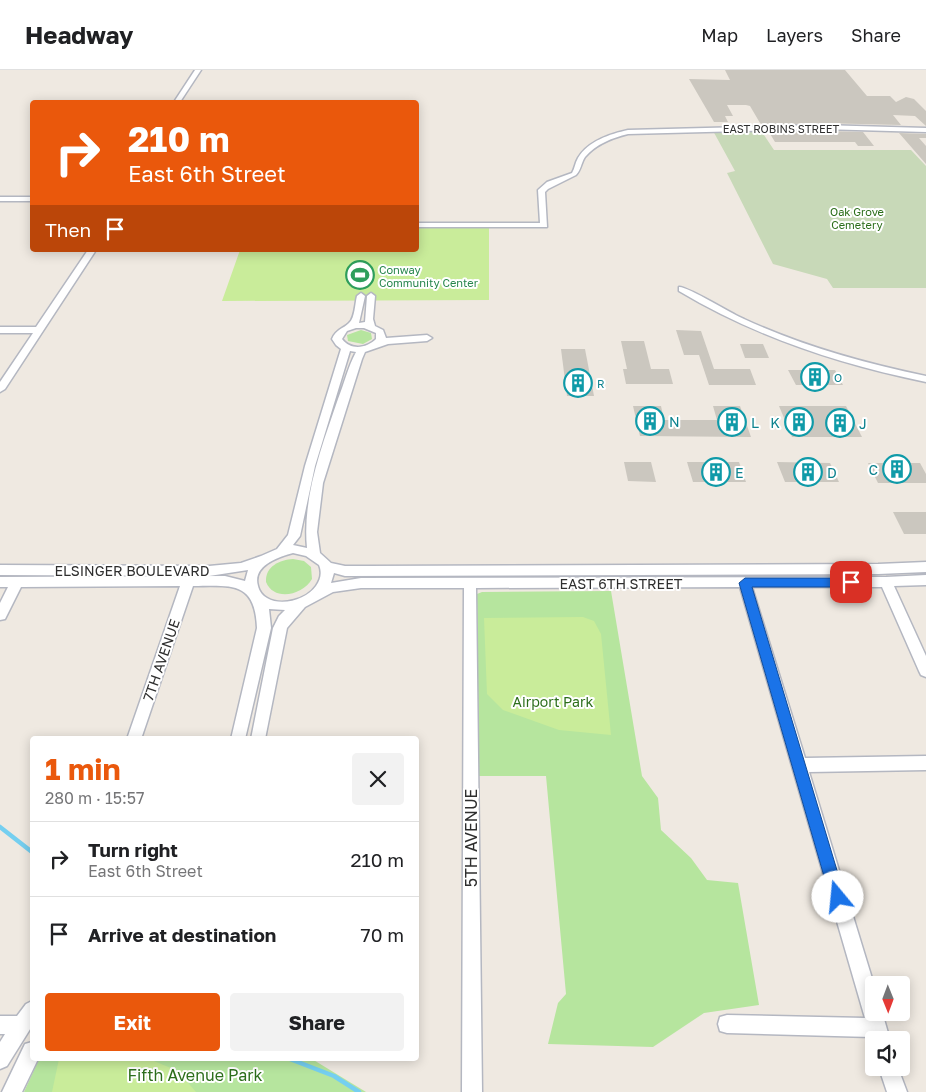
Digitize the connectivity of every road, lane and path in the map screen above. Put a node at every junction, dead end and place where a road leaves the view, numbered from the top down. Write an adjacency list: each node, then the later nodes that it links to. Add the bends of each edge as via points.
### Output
1 (198, 70): 2 (street)
2 (178, 100)
3 (926, 130): 6 (street, EAST ROBINS STREET, via 821,127 637,130 601,139 581,158 572,175 548,183 541,192 544,225)
4 (0, 198): 5 (street)
5 (30, 199)
6 (419, 224)
7 (91, 252): 14 (street)
8 (682, 288): 19 (street, via 745,323 795,343)
9 (361, 296): 11 (street, via 356,320)
10 (372, 296): 12 (street)
11 (351, 326): 12 (street); 17 (street, via 338,336 339,343)
12 (371, 327): 15 (street)
13 (0, 330): 14 (street)
14 (39, 330): 20 (street)
15 (380, 332): 16 (street, via 381,339); 16 (street, via 427,338 386,341)
16 (374, 346): 18 (street)
17 (346, 348): 18 (street); 21 (street, via 310,466 294,536)
18 (362, 349): 22 (street, via 322,469 310,537)
19 (926, 379)
20 (0, 389)
21 (282, 550): 22 (street, via 304,550); 23 (street)
22 (314, 554): 24 (street)
23 (262, 560): 26 (street, ELSINGER BOULEVARD, via 242,567 209,571); 35 (street, via 251,575)
24 (326, 566): 25 (street, EAST 6TH STREET, via 345,571 376,571 878,569); 34 (street, via 327,576)
25 (926, 566)
26 (0, 570)
27 (926, 580): 31 (street, EAST 6TH STREET)
28 (0, 582): 29 (street, ELSINGER BOULEVARD)
29 (17, 582): 30 (street, ELSINGER BOULEVARD); 37 (street)
30 (188, 582): 35 (street, ELSINGER BOULEVARD, via 232,582); 39 (street, 7TH AVENUE)
31 (886, 582): 33 (street, EAST 6TH STREET); 38 (street)
32 (470, 583): 33 (street, EAST 6TH STREET); 34 (street, EAST 6TH STREET, via 361,583); 53 (street, 5TH AVENUE)
33 (745, 583): 43 (street)
34 (317, 594): 36 (street)
35 (256, 595): 36 (street, via 282,606); 40 (street, via 263,610 264,628)
36 (300, 604): 41 (street, via 280,628)
37 (0, 616)
38 (926, 671)
39 (135, 736)
40 (239, 736)
41 (259, 736)
42 (926, 762): 43 (street)
43 (798, 766): 47 (street)
44 (27, 1018): 46 (street); 50 (street)
45 (727, 1024): 48 (street)
46 (0, 1025)
47 (878, 1031)
48 (865, 1033)
49 (30, 1055): 52 (street)
50 (0, 1059)
51 (892, 1076): 54 (street)
52 (12, 1092)
53 (472, 1092)
54 (897, 1092)

